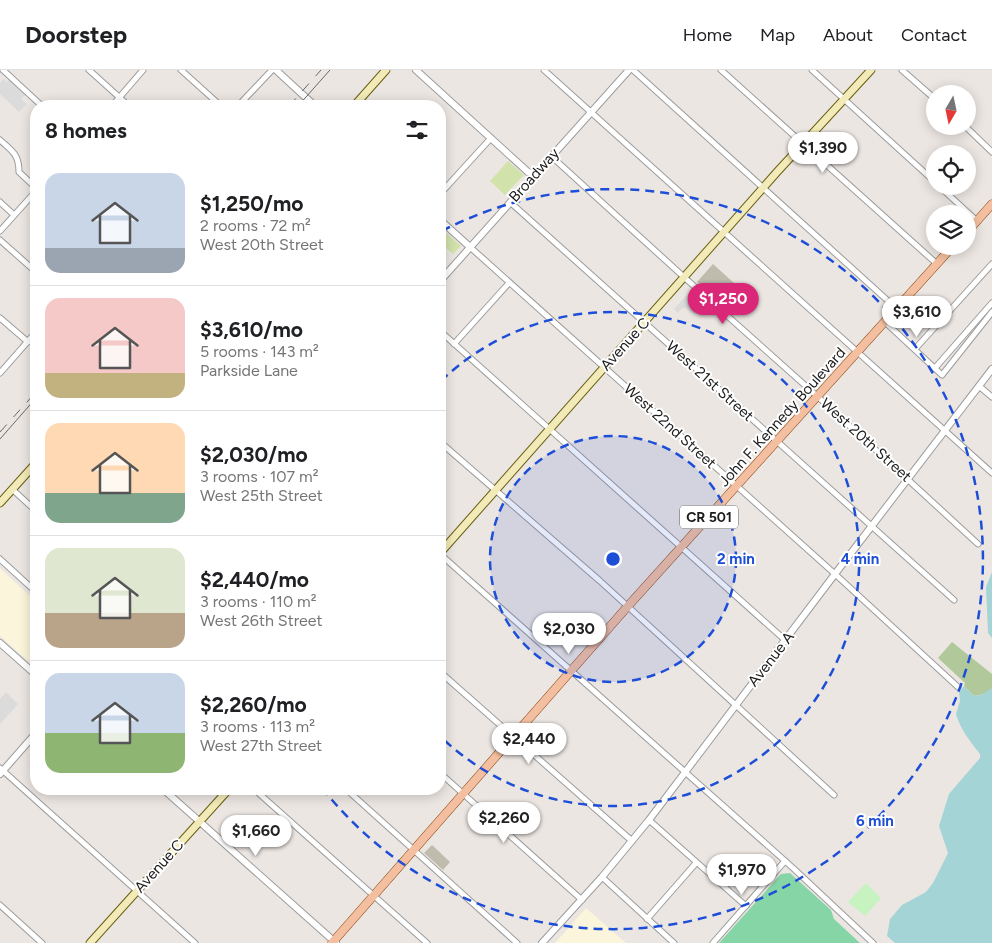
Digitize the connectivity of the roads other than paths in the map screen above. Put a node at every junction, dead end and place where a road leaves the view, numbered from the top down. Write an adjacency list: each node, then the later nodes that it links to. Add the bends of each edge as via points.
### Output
1 (3, 70): 19 (street)
2 (88, 70): 17 (street)
3 (143, 70): 17 (street)
4 (181, 70): 21 (street)
5 (272, 70): 22 (street)
6 (276, 70): 23 (street)
7 (386, 70): 24 (main road)
8 (416, 70): 27 (street)
9 (544, 70): 25 (street)
10 (629, 70): 25 (street, Broadway)
11 (633, 70): 36 (street)
12 (721, 70): 29 (street)
13 (812, 70): 18 (street)
14 (871, 70): 18 (main road, Avenue C)
15 (902, 70): 16 (street)
16 (926, 91)
17 (119, 98): 20 (street)
18 (845, 99): 29 (main road, Avenue C); 33 (street)
19 (35, 100)
20 (122, 100)
21 (214, 100)
22 (244, 100)
23 (309, 100)
24 (359, 100)
25 (590, 113): 31 (street, Broadway); 46 (street)
26 (974, 135): 30 (street)
27 (491, 138): 32 (street, via 528,172); 35 (street)
28 (0, 140): 34 (street, via 15,153 19,172)
29 (804, 143): 36 (main road, Avenue C); 50 (street)
30 (992, 152)
31 (552, 156): 32 (street, Broadway); 54 (street, West 20th Street)
32 (535, 174): 40 (street, Broadway)
33 (926, 174)
34 (30, 183)
35 (446, 187)
36 (764, 188): 46 (main road, Avenue C); 57 (street)
37 (950, 195): 43 (street)
38 (30, 196): 42 (street)
39 (0, 202): 42 (street)
40 (510, 202): 48 (street, Broadway); 61 (street, West 21st Street)
41 (992, 204): 43 (main road)
42 (14, 215): 45 (street)
43 (977, 221)
44 (446, 226): 48 (street)
45 (0, 231)
46 (725, 233): 54 (main road, Avenue C); 67 (street)
47 (0, 240): 52 (street)
48 (470, 247): 53 (street, Broadway); 55 (street, West 22nd Street)
49 (945, 255): 50 (main road, John F. Kennedy Boulevard / CR 501)
50 (937, 264): 57 (main road, John F. Kennedy Boulevard / CR 501)
51 (992, 264): 66 (street)
52 (30, 267)
53 (446, 273)
54 (685, 278): 61 (main road, Avenue C); 73 (street, West 20th Street)
55 (509, 283): 65 (street); 68 (street, West 22nd Street)
56 (992, 303): 69 (street)
57 (897, 309): 60 (main road, John F. Kennedy Boulevard / CR 501)
58 (992, 312): 69 (street, via 942,375)
59 (0, 318): 64 (street)
60 (885, 322): 66 (street); 67 (main road, John F. Kennedy Boulevard / CR 501)
61 (644, 323): 68 (main road, Avenue C); 77 (street, West 21st Street)
62 (446, 337): 65 (street)
63 (30, 340): 64 (street)
64 (28, 342): 71 (street)
65 (454, 344): 75 (street)
66 (915, 349): 69 (street)
67 (858, 353): 73 (main road, John F. Kennedy Boulevard / CR 501); 76 (street)
68 (604, 367): 75 (main road, Avenue C); 82 (street, West 22nd Street)
69 (935, 368)
70 (992, 369): 72 (street, Avenue A)
71 (0, 373)
72 (980, 386): 74 (street); 76 (street, Avenue A)
73 (817, 396): 77 (main road, John F. Kennedy Boulevard / CR 501); 81 (street, West 20th Street)
74 (992, 397)
75 (550, 430): 84 (main road, Avenue C); 90 (street)
76 (944, 431): 80 (street); 81 (street, Avenue A)
77 (777, 442): 82 (main road, John F. Kennedy Boulevard / CR 501); 87 (street, West 21st Street)
78 (446, 447): 84 (street)
79 (30, 470): 83 (main road)
80 (992, 473)
81 (908, 479): 87 (street, Avenue A); 88 (street, West 20th Street)
82 (737, 486): 90 (main road, John F. Kennedy Boulevard / CR 501); 93 (street, West 22nd Street)
83 (12, 490): 85 (main road); 86 (street)
84 (495, 491): 89 (main road, Avenue C); 96 (street)
85 (0, 503)
86 (30, 506)
87 (872, 527): 93 (street, Avenue A); 95 (street, West 21st Street)
88 (978, 544)
89 (446, 546)
90 (682, 547): 96 (main road, John F. Kennedy Boulevard / CR 501); 97 (street)
91 (446, 558): 100 (street)
92 (0, 559): 94 (street)
93 (835, 574): 97 (street, Avenue A); 102 (street, West 22nd Street)
94 (30, 586)
95 (954, 600)
96 (628, 606): 100 (main road, John F. Kennedy Boulevard / CR 501); 103 (street)
97 (785, 640): 103 (street, Avenue A)
98 (0, 643): 99 (street)
99 (30, 670)
100 (571, 671): 104 (main road, John F. Kennedy Boulevard / CR 501); 107 (street)
101 (446, 677): 104 (street)
102 (958, 687)
103 (735, 705): 107 (street, Avenue A); 114 (street)
104 (513, 738): 109 (main road, John F. Kennedy Boulevard / CR 501); 117 (street)
105 (30, 740): 106 (street)
106 (1, 771): 122 (street)
107 (684, 772): 115 (street, Avenue A); 119 (street)
108 (446, 778): 109 (street)
109 (463, 794): 118 (main road, John F. Kennedy Boulevard / CR 501); 124 (street)
110 (170, 795): 116 (street)
111 (223, 795): 116 (main road, Avenue C)
112 (261, 795): 123 (street)
113 (353, 795): 118 (street)
114 (834, 795)
115 (649, 820): 117 (street, Avenue A); 120 (street)
116 (199, 821): 122 (main road, Avenue C); 128 (street)
117 (632, 841): 121 (street, Avenue A)
118 (414, 850): 123 (main road, John F. Kennedy Boulevard / CR 501); 133 (street)
119 (785, 861): 126 (street); 137 (street)
120 (696, 863): 126 (street); 127 (street)
121 (602, 877): 124 (street, Avenue A); 127 (street)
122 (137, 890): 130 (main road, Avenue C); 131 (street)
123 (374, 895): 128 (main road, John F. Kennedy Boulevard / CR 501); 132 (street)
124 (582, 900): 134 (street, Avenue A)
125 (0, 905): 129 (street)
126 (746, 906): 136 (street)
127 (647, 919): 135 (street)
128 (334, 942)
129 (42, 943)
130 (90, 943)
131 (195, 943)
132 (427, 943)
133 (517, 943)
134 (542, 943)
135 (674, 943)
136 (713, 943)
137 (873, 943)

